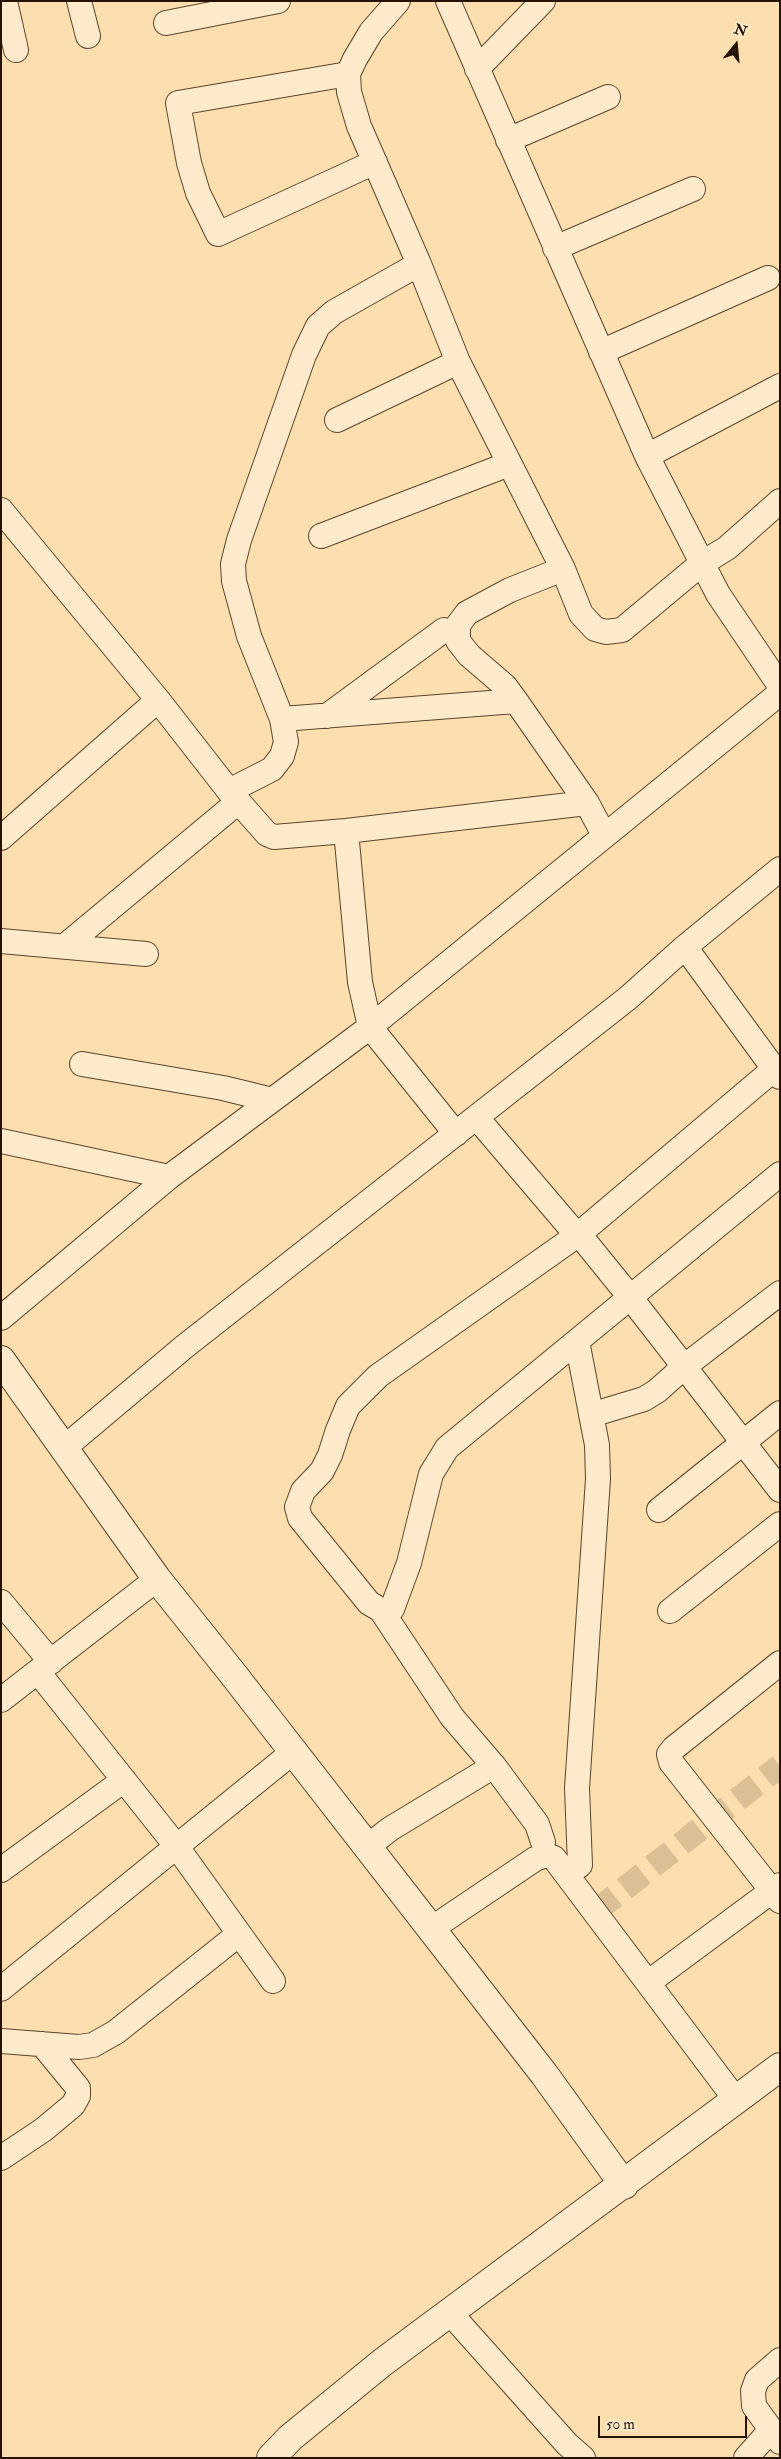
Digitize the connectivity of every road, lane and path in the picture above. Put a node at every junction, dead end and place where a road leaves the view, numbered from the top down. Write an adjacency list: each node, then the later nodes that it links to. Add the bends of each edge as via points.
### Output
1 (6, 1): 9 (street)
2 (79, 1): 8 (street)
3 (278, 1): 7 (street)
4 (448, 1): 10 (street)
5 (543, 1): 10 (street)
6 (392, 3): 11 (street, via 354,59)
7 (166, 23)
8 (88, 36)
9 (16, 50)
10 (478, 69): 13 (street)
11 (348, 74): 14 (street, via 354,109); 14 (street, via 178,103 198,194 218,234)
12 (608, 97): 13 (street)
13 (508, 140): 16 (street)
14 (375, 162): 17 (street)
15 (693, 189): 16 (street)
16 (555, 248): 19 (street)
17 (419, 264): 20 (street); 36 (street, via 334,312 318,326 304,355 239,540 233,564 234,581 249,636)
18 (768, 278): 19 (street)
19 (601, 352): 23 (street)
20 (458, 362): 22 (street); 24 (street)
21 (780, 386): 23 (street)
22 (337, 420)
23 (646, 456): 28 (street)
24 (509, 464): 27 (street); 29 (street)
25 (780, 502): 28 (street, via 727,548)
26 (1, 510): 33 (street)
27 (321, 536)
28 (702, 564): 29 (street, via 622,630 606,632 595,629 581,614); 31 (street, via 718,594)
29 (563, 569): 34 (street, via 510,590 467,614 458,625 458,641 505,686)
30 (444, 630): 35 (street)
31 (780, 686)
32 (780, 693): 40 (street)
33 (158, 700): 37 (street); 41 (street)
34 (516, 701): 35 (street); 38 (street)
35 (327, 716): 36 (street)
36 (282, 719): 37 (street, via 286,742 282,756 272,769)
37 (233, 797): 39 (street, via 267,834 274,837); 44 (street)
38 (587, 803): 39 (street); 40 (street)
39 (346, 831): 47 (street, via 360,982)
40 (604, 835): 47 (street)
41 (1, 838)
42 (780, 869): 45 (street)
43 (1, 941): 44 (street)
44 (65, 946): 46 (street)
45 (685, 947): 49 (street); 51 (street, via 628,998)
46 (146, 954)
47 (370, 1027): 50 (street); 52 (street)
48 (82, 1064): 50 (street, via 223,1088)
49 (776, 1073): 56 (street)
50 (272, 1100): 55 (street)
51 (477, 1118): 52 (street); 56 (street)
52 (456, 1134): 66 (street, via 184,1347)
53 (1, 1141): 55 (street)
54 (780, 1174): 58 (street)
55 (169, 1178): 59 (street)
56 (579, 1234): 58 (street); 72 (street, via 378,1376 348,1406 322,1471 302,1491 298,1507 300,1518 369,1603)
57 (780, 1293): 62 (street)
58 (630, 1297): 60 (street); 62 (street)
59 (1, 1318)
60 (577, 1341): 64 (street); 72 (street, via 447,1448 431,1474 399,1594 392,1609)
61 (1, 1360): 66 (street)
62 (685, 1366): 64 (street, via 644,1399); 65 (street)
63 (780, 1414): 65 (street)
64 (591, 1415): 84 (street, via 597,1445 598,1479 577,1788 580,1865)
65 (741, 1443): 67 (street); 68 (street)
66 (64, 1448): 70 (street)
67 (780, 1490)
68 (659, 1510)
69 (780, 1524): 73 (street)
70 (156, 1579): 75 (street); 77 (street)
71 (1, 1602): 75 (street)
72 (381, 1610): 78 (street, via 452,1717)
73 (670, 1611)
74 (780, 1664): 85 (street, via 669,1754 671,1762)
75 (44, 1667): 76 (street); 79 (street)
76 (1, 1700)
77 (293, 1752): 81 (street); 82 (street)
78 (494, 1766): 80 (street, via 537,1824); 82 (street, via 390,1829)
79 (124, 1780): 81 (street); 83 (street)
80 (543, 1842)
81 (177, 1847): 87 (street); 90 (street)
82 (368, 1847): 86 (street)
83 (1, 1870)
84 (568, 1874): 86 (street, via 554,1858 546,1855 535,1859); 89 (street)
85 (777, 1892): 89 (street)
86 (431, 1929): 96 (street, via 544,2074)
87 (239, 1934): 88 (street); 92 (street, via 101,2041 79,2048)
88 (273, 1981)
89 (649, 1982): 94 (street)
90 (1, 1989)
91 (1, 2041): 92 (street)
92 (42, 2044): 95 (street, via 78,2088 78,2096 73,2105 43,2130)
93 (780, 2067): 94 (street)
94 (736, 2100): 96 (street)
95 (1, 2158)
96 (624, 2185): 97 (street)
97 (450, 2313): 100 (street); 101 (street, via 383,2362 290,2438)
98 (780, 2360): 99 (street, via 757,2380 753,2391 754,2406)
99 (775, 2436): 102 (street)
100 (568, 2453)
101 (271, 2458)
102 (746, 2458)

